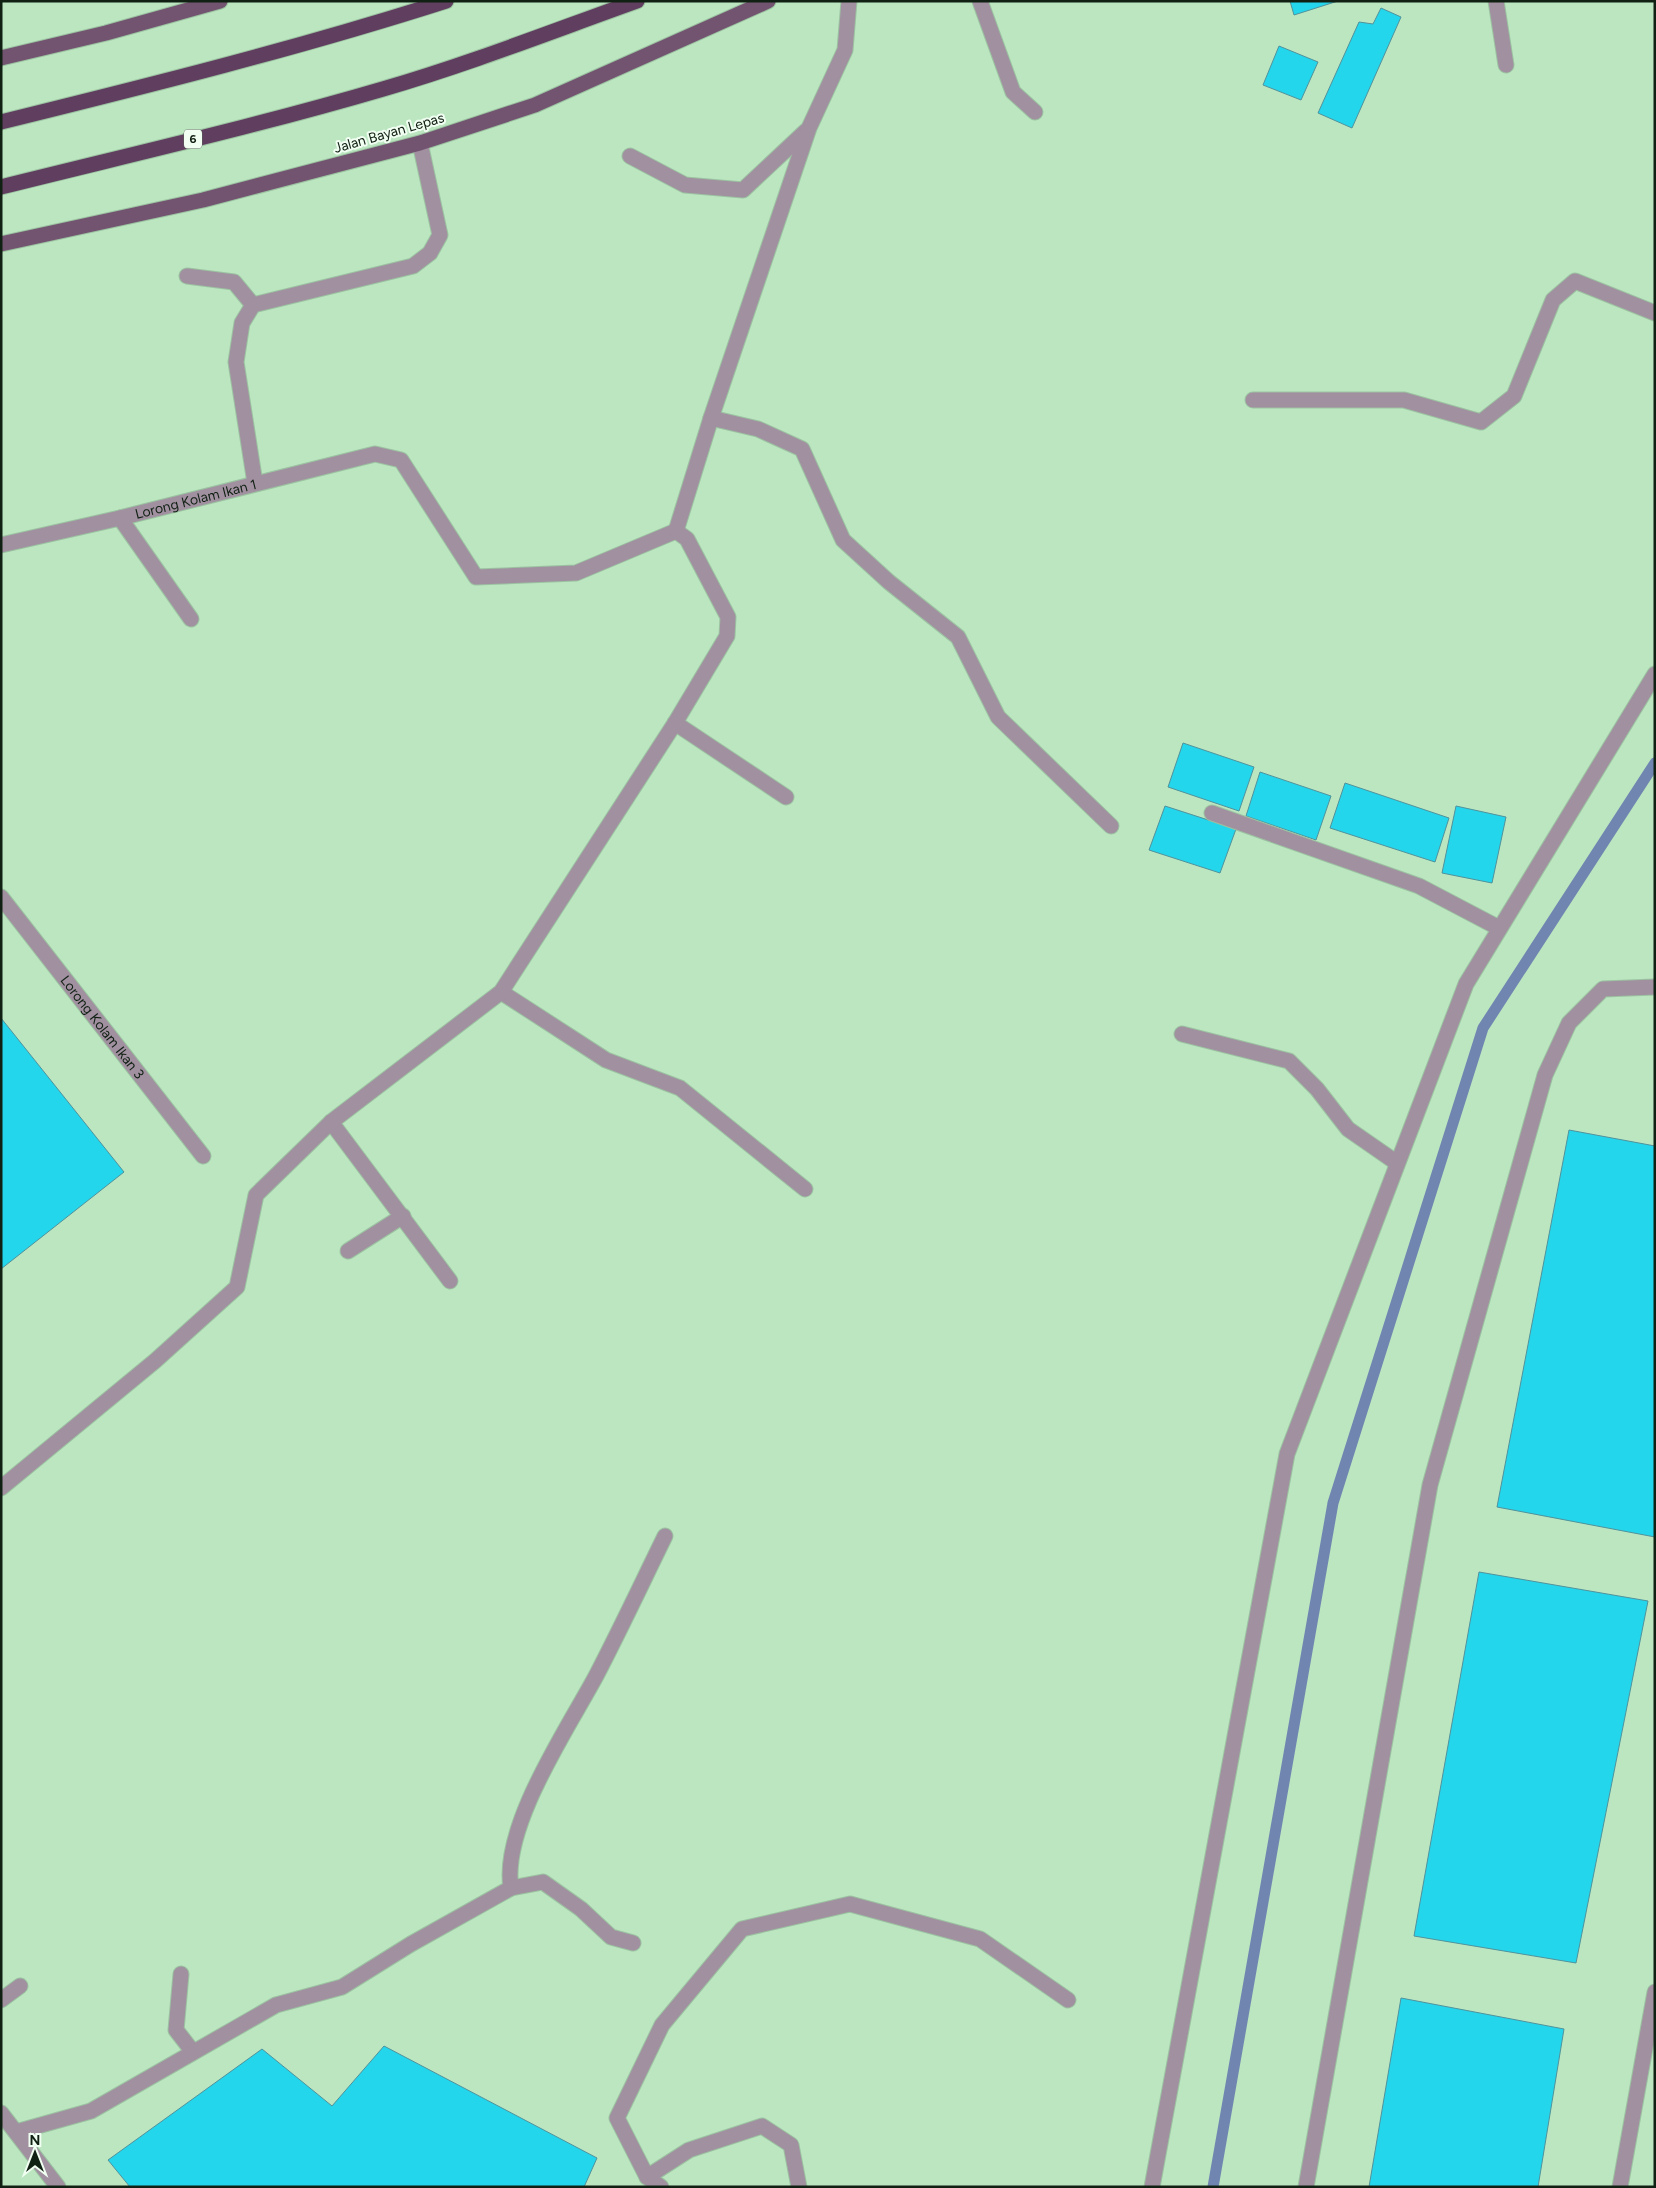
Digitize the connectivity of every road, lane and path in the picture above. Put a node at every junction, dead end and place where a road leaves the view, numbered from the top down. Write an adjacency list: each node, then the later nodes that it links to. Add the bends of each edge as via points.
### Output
1 (220, 1): 8 (main road)
2 (446, 1): 11 (highway, via 196,74)
3 (637, 1): 15 (highway, 6, via 383,89)
4 (768, 1): 13 (main road, Jalan Bayan Lepas, via 535,105)
5 (849, 1): 12 (street, via 845,50)
6 (980, 1): 10 (street, via 1013,92)
7 (1496, 1): 9 (street)
8 (1, 58)
9 (1506, 64)
10 (1035, 112)
11 (1, 122)
12 (808, 128): 14 (street, via 743,190 685,185); 21 (street)
13 (420, 142): 16 (main road, Jalan Bayan Lepas, via 203,200); 18 (street, via 440,235 430,253 413,266)
14 (630, 156)
15 (1, 187)
16 (1, 244)
17 (187, 276): 18 (street, via 234,282)
18 (253, 305): 22 (street, via 242,323 236,362)
19 (1655, 313): 20 (street, via 1574,281 1553,300 1514,396 1481,422 1404,400)
20 (1253, 400)
21 (711, 418): 24 (street); 31 (street, via 758,429 802,449 843,540 958,637 998,717)
22 (255, 483): 23 (street, Lorong Kolam Ikan 1); 24 (street, Lorong Kolam Ikan 1, via 375,454 401,460 476,577 576,573)
23 (120, 518): 25 (street, Lorong Kolam Ikan 1); 26 (street)
24 (676, 532): 28 (street, via 688,539 728,617 728,626 727,636)
25 (1, 545)
26 (191, 619)
27 (1655, 674): 33 (street)
28 (675, 723): 29 (street); 35 (street)
29 (786, 797)
30 (1212, 813): 33 (street, via 1419,886)
31 (1112, 826)
32 (1, 897): 38 (street, Lorong Kolam Ikan 3)
33 (1499, 928): 39 (street, via 1466,984)
34 (1655, 987): 61 (street, via 1603,989 1569,1022 1545,1075 1430,1484)
35 (501, 992): 37 (street); 40 (street, via 606,1060 680,1088)
36 (1182, 1034): 39 (street, via 1289,1061 1317,1089 1348,1129)
37 (330, 1122): 41 (street); 44 (street, via 256,1195 237,1287 155,1361)
38 (203, 1156)
39 (1397, 1163): 60 (street, via 1286,1454)
40 (805, 1188)
41 (403, 1216): 42 (street); 43 (street)
42 (348, 1251)
43 (450, 1281)
44 (1, 1488)
45 (665, 1536): 46 (street, via 597,1675 538,1782 512,1852 508,1872)
46 (510, 1888): 47 (street, via 543,1882 581,1909 610,1937); 53 (street, via 342,1987 276,2005)
47 (633, 1943)
48 (181, 1974): 53 (street, via 176,2030)
49 (20, 1986): 51 (street)
50 (1655, 1992): 62 (street)
51 (1, 2000)
52 (1068, 2000): 56 (street, via 980,1939 850,1904 742,1929 662,2025 617,2118)
53 (193, 2052): 55 (street, via 91,2111)
54 (1, 2113): 55 (street)
55 (16, 2132): 57 (street)
56 (647, 2178): 58 (street); 59 (street, via 689,2150 762,2126 790,2145)
57 (58, 2187)
58 (661, 2187)
59 (799, 2187)
60 (1152, 2187)
61 (1306, 2187)
62 (1620, 2187)

